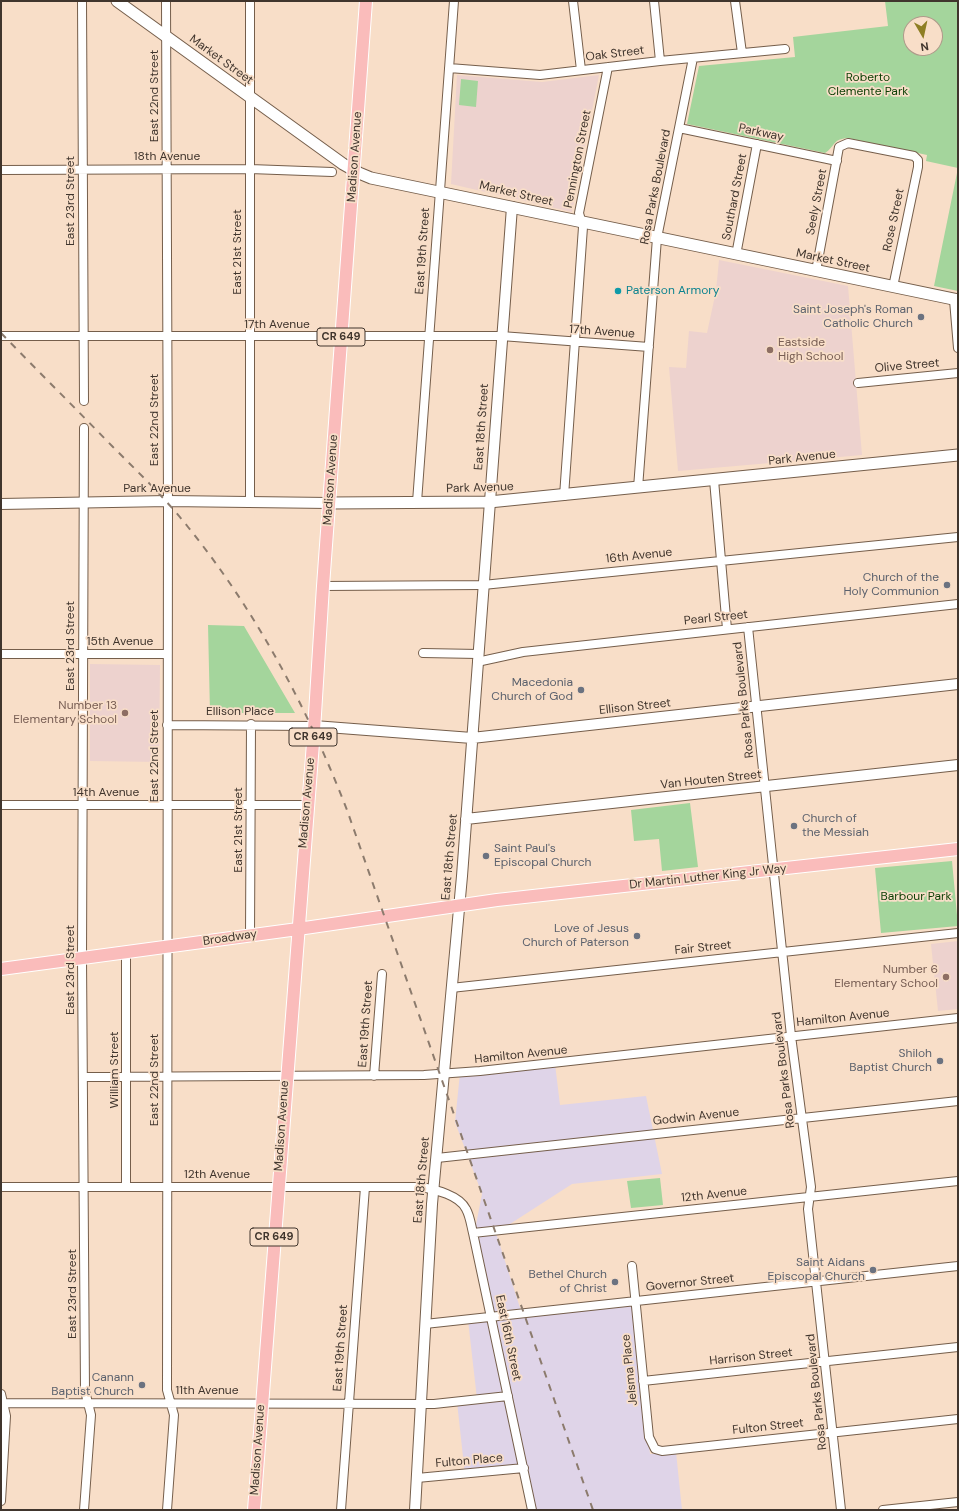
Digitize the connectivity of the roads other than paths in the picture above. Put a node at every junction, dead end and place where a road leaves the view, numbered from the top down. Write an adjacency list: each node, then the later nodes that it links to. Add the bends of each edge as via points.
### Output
1 (82, 1): 23 (street, East 23rd Street)
2 (117, 1): 10 (main road, Market Street)
3 (166, 1): 10 (street, East 22nd Street)
4 (250, 1): 18 (street, East 21st Street)
5 (366, 1): 27 (main road, Madison Avenue / CR 649)
6 (454, 1): 16 (street, East 19th Street)
7 (573, 1): 17 (street)
8 (654, 1): 14 (street)
9 (735, 1): 12 (street)
10 (166, 36): 18 (main road, Market Street); 24 (street, East 22nd Street)
11 (785, 49): 12 (street, Oak Street)
12 (742, 53): 13 (street, Oak Street)
13 (693, 58): 14 (street, Oak Street); 19 (street, Rosa Parks Boulevard)
14 (660, 61): 15 (street, Oak Street)
15 (608, 67): 17 (street, Oak Street); 31 (street, Pennington Street, via 579,213)
16 (448, 68): 17 (street, Oak Street, via 540,75); 29 (street, East 19th Street)
17 (581, 70)
18 (250, 96): 25 (street, East 21st Street); 27 (main road, Market Street)
19 (679, 128): 21 (street, Parkway); 32 (street, Rosa Parks Boulevard)
20 (848, 143): 22 (street, Seely Street, via 839,147); 35 (street, Rose Street, via 917,158 918,167)
21 (757, 144): 22 (street, Parkway); 33 (street, Southard Street)
22 (837, 161): 34 (street, Seely Street)
23 (83, 169): 24 (street, 18th Avenue); 26 (street, 18th Avenue); 38 (street, East 23rd Street)
24 (167, 169): 25 (street, 18th Avenue); 39 (street, East 22nd Street)
25 (250, 169): 28 (street, 18th Avenue); 43 (street, East 21st Street)
26 (1, 170)
27 (354, 171): 29 (main road, Market Street, via 371,178); 40 (main road, Madison Avenue / CR 649)
28 (332, 172)
29 (439, 191): 30 (main road, Market Street); 41 (street, East 19th Street)
30 (512, 207): 31 (main road, Market Street); 42 (street, East 18th Street)
31 (583, 223): 32 (main road, Market Street); 44 (street, Pennington Street)
32 (657, 238): 33 (main road, Market Street); 45 (street, Rosa Parks Boulevard)
33 (736, 254): 34 (main road, Market Street)
34 (816, 271): 35 (main road, Market Street)
35 (893, 287): 36 (main road, Market Street)
36 (956, 300): 46 (street)
37 (1, 336): 38 (street, 17th Avenue)
38 (83, 336): 39 (street, 17th Avenue); 49 (street, East 23rd Street)
39 (166, 336): 43 (street, 17th Avenue); 55 (street, East 22nd Street)
40 (342, 336): 41 (street, 17th Avenue); 43 (street, 17th Avenue); 60 (main road, Madison Avenue / CR 649)
41 (430, 336): 42 (street, 17th Avenue); 56 (street, East 19th Street)
42 (501, 336): 44 (street, 17th Avenue); 57 (street, East 18th Street)
43 (250, 337): 59 (street, East 21st Street)
44 (575, 342): 45 (street, 17th Avenue); 54 (street, Pennington Street)
45 (649, 348): 53 (street, Rosa Parks Boulevard)
46 (958, 348)
47 (958, 373): 48 (street, Olive Street)
48 (858, 382)
49 (84, 401)
50 (84, 428): 58 (street, East 23rd Street)
51 (958, 455): 52 (main road, Park Avenue)
52 (714, 480): 53 (main road, Park Avenue); 63 (street, Rosa Parks Boulevard)
53 (638, 488): 54 (main road, Park Avenue)
54 (564, 496): 57 (main road, Park Avenue)
55 (168, 501): 58 (street, Park Avenue); 59 (street, Park Avenue); 72 (street, East 22nd Street)
56 (417, 502): 57 (main road, Park Avenue); 60 (main road, Park Avenue)
57 (489, 502): 65 (street, East 18th Street)
58 (83, 503): 61 (street, Park Avenue); 71 (street, East 23rd Street)
59 (250, 503): 60 (street, Park Avenue)
60 (329, 503): 64 (main road, Madison Avenue / CR 649)
61 (1, 504)
62 (958, 537): 63 (street, 16th Avenue)
63 (720, 560): 65 (street, 16th Avenue); 68 (street, Rosa Parks Boulevard)
64 (322, 586): 65 (street, 16th Avenue); 78 (main road, Madison Avenue / CR 649)
65 (483, 586): 73 (street, East 18th Street)
66 (958, 604): 67 (street, Pearl Street)
67 (748, 627): 68 (street, Pearl Street); 75 (street, Rosa Parks Boulevard)
68 (727, 629): 73 (street, Pearl Street)
69 (423, 653): 73 (street)
70 (1, 654): 71 (street, 15th Avenue)
71 (83, 654): 72 (street, 15th Avenue); 83 (street, East 23rd Street)
72 (167, 654): 77 (street, East 22nd Street)
73 (478, 658): 79 (street, East 18th Street)
74 (958, 684): 75 (street, Ellison Street)
75 (756, 706): 79 (street, Ellison Street); 81 (street, Rosa Parks Boulevard)
76 (251, 724): 77 (street, Ellison Place); 78 (street, Ellison Place); 85 (street, East 21st Street)
77 (167, 725): 84 (street, East 22nd Street)
78 (314, 726): 79 (street, Ellison Street); 86 (main road, Madison Avenue / CR 649)
79 (472, 738): 87 (street, East 18th Street)
80 (958, 765): 81 (street, Van Houten Street)
81 (765, 787): 87 (street, Van Houten Street); 89 (street, Rosa Parks Boulevard)
82 (1, 805): 83 (street, 14th Avenue)
83 (84, 805): 84 (street, 14th Avenue); 97 (street, East 23rd Street)
84 (167, 805): 85 (street, 14th Avenue); 94 (street, East 22nd Street)
85 (251, 805): 86 (street, 14th Avenue); 93 (street, East 21st Street)
86 (307, 805): 91 (main road, Madison Avenue / CR 649)
87 (466, 819): 90 (street, East 18th Street)
88 (958, 849): 89 (main road, Dr Martin Luther King Jr Way)
89 (773, 870): 90 (main road, Dr Martin Luther King Jr Way); 96 (street, Rosa Parks Boulevard)
90 (459, 906): 91 (main road, Broadway); 100 (street, East 18th Street)
91 (298, 929): 93 (main road, Broadway); 105 (main road, Madison Avenue / CR 649)
92 (958, 933): 96 (street, Fair Street)
93 (250, 936): 94 (main road, Broadway)
94 (167, 947): 95 (main road, Broadway); 104 (street, East 22nd Street)
95 (126, 952): 97 (main road, Broadway); 108 (street, William Street)
96 (782, 952): 100 (street, Fair Street); 102 (street, Rosa Parks Boulevard)
97 (82, 958): 98 (main road, Broadway); 107 (street, East 23rd Street)
98 (1, 969)
99 (382, 974): 106 (street, East 19th Street)
100 (451, 988): 103 (street, East 18th Street)
101 (958, 1018): 102 (street, Hamilton Avenue)
102 (792, 1036): 103 (street, Hamilton Avenue); 110 (street, Rosa Parks Boulevard)
103 (444, 1074): 106 (street, Hamilton Avenue); 111 (street, East 18th Street)
104 (168, 1076): 105 (street, Hamilton Avenue); 108 (street, Hamilton Avenue); 116 (street, East 22nd Street)
105 (286, 1076): 106 (street, Hamilton Avenue); 117 (main road, Madison Avenue / CR 649)
106 (374, 1076)
107 (84, 1077): 108 (street, Hamilton Avenue); 114 (street, East 23rd Street)
108 (127, 1077): 115 (street, William Street)
109 (958, 1101): 110 (street, Godwin Avenue)
110 (801, 1118): 111 (street, Godwin Avenue); 120 (street, Rosa Parks Boulevard, via 811,1187)
111 (437, 1158): 119 (street, East 18th Street)
112 (958, 1180): 120 (street, 12th Avenue)
113 (1, 1187): 114 (street, 12th Avenue)
114 (85, 1187): 115 (street, 12th Avenue); 134 (street, East 23rd Street, via 85,1391)
115 (126, 1187): 116 (street, 12th Avenue)
116 (168, 1187): 117 (street, 12th Avenue); 135 (street, East 22nd Street, via 167,1390)
117 (278, 1187): 118 (street, 12th Avenue); 136 (main road, Madison Avenue / CR 649)
118 (365, 1187): 119 (street, 12th Avenue); 137 (street, East 19th Street)
119 (434, 1190): 121 (street, East 16th Street, via 462,1203 469,1215); 127 (street, East 18th Street)
120 (810, 1197): 121 (street, 12th Avenue); 124 (street, Rosa Parks Boulevard, via 808,1209)
121 (473, 1233): 126 (street, East 16th Street)
122 (632, 1266): 125 (street, Jelsma Place)
123 (958, 1266): 124 (street, Governor Street)
124 (816, 1281): 125 (street, Governor Street); 129 (street, Rosa Parks Boulevard)
125 (635, 1301): 126 (street, Governor Street); 130 (street, Jelsma Place)
126 (491, 1317): 127 (street, Governor Street); 132 (street, East 16th Street)
127 (426, 1324): 138 (street, East 18th Street)
128 (958, 1347): 129 (street, Harrison Street)
129 (825, 1361): 130 (street, Harrison Street); 140 (street, Rosa Parks Boulevard)
130 (643, 1381): 141 (street, Jelsma Place, via 651,1445 659,1450)
131 (1, 1394): 133 (street)
132 (508, 1396): 138 (street, 11th Avenue, via 434,1404); 142 (street, East 16th Street)
133 (2, 1403): 134 (street, 11th Avenue); 144 (street, via 6,1416)
134 (88, 1403): 135 (street, 11th Avenue); 146 (street, East 23rd Street, via 91,1415)
135 (171, 1403): 136 (street, 11th Avenue); 147 (street, East 22nd Street, via 174,1415)
136 (262, 1403): 137 (street, 11th Avenue); 148 (main road, Madison Avenue / CR 649)
137 (350, 1403): 138 (street, 11th Avenue); 149 (street, East 19th Street)
138 (421, 1403): 143 (street, East 18th Street)
139 (958, 1419): 140 (street, Fulton Street)
140 (833, 1432): 141 (street, Fulton Street); 152 (street, Rosa Parks Boulevard)
141 (676, 1449)
142 (524, 1468): 143 (street, Fulton Place); 151 (street, East 16th Street)
143 (417, 1478): 150 (street, East 18th Street)
144 (1, 1501)
145 (958, 1502): 153 (street)
146 (84, 1510)
147 (167, 1510)
148 (254, 1510)
149 (342, 1510)
150 (415, 1510)
151 (532, 1510)
152 (841, 1510)
153 (883, 1510)

